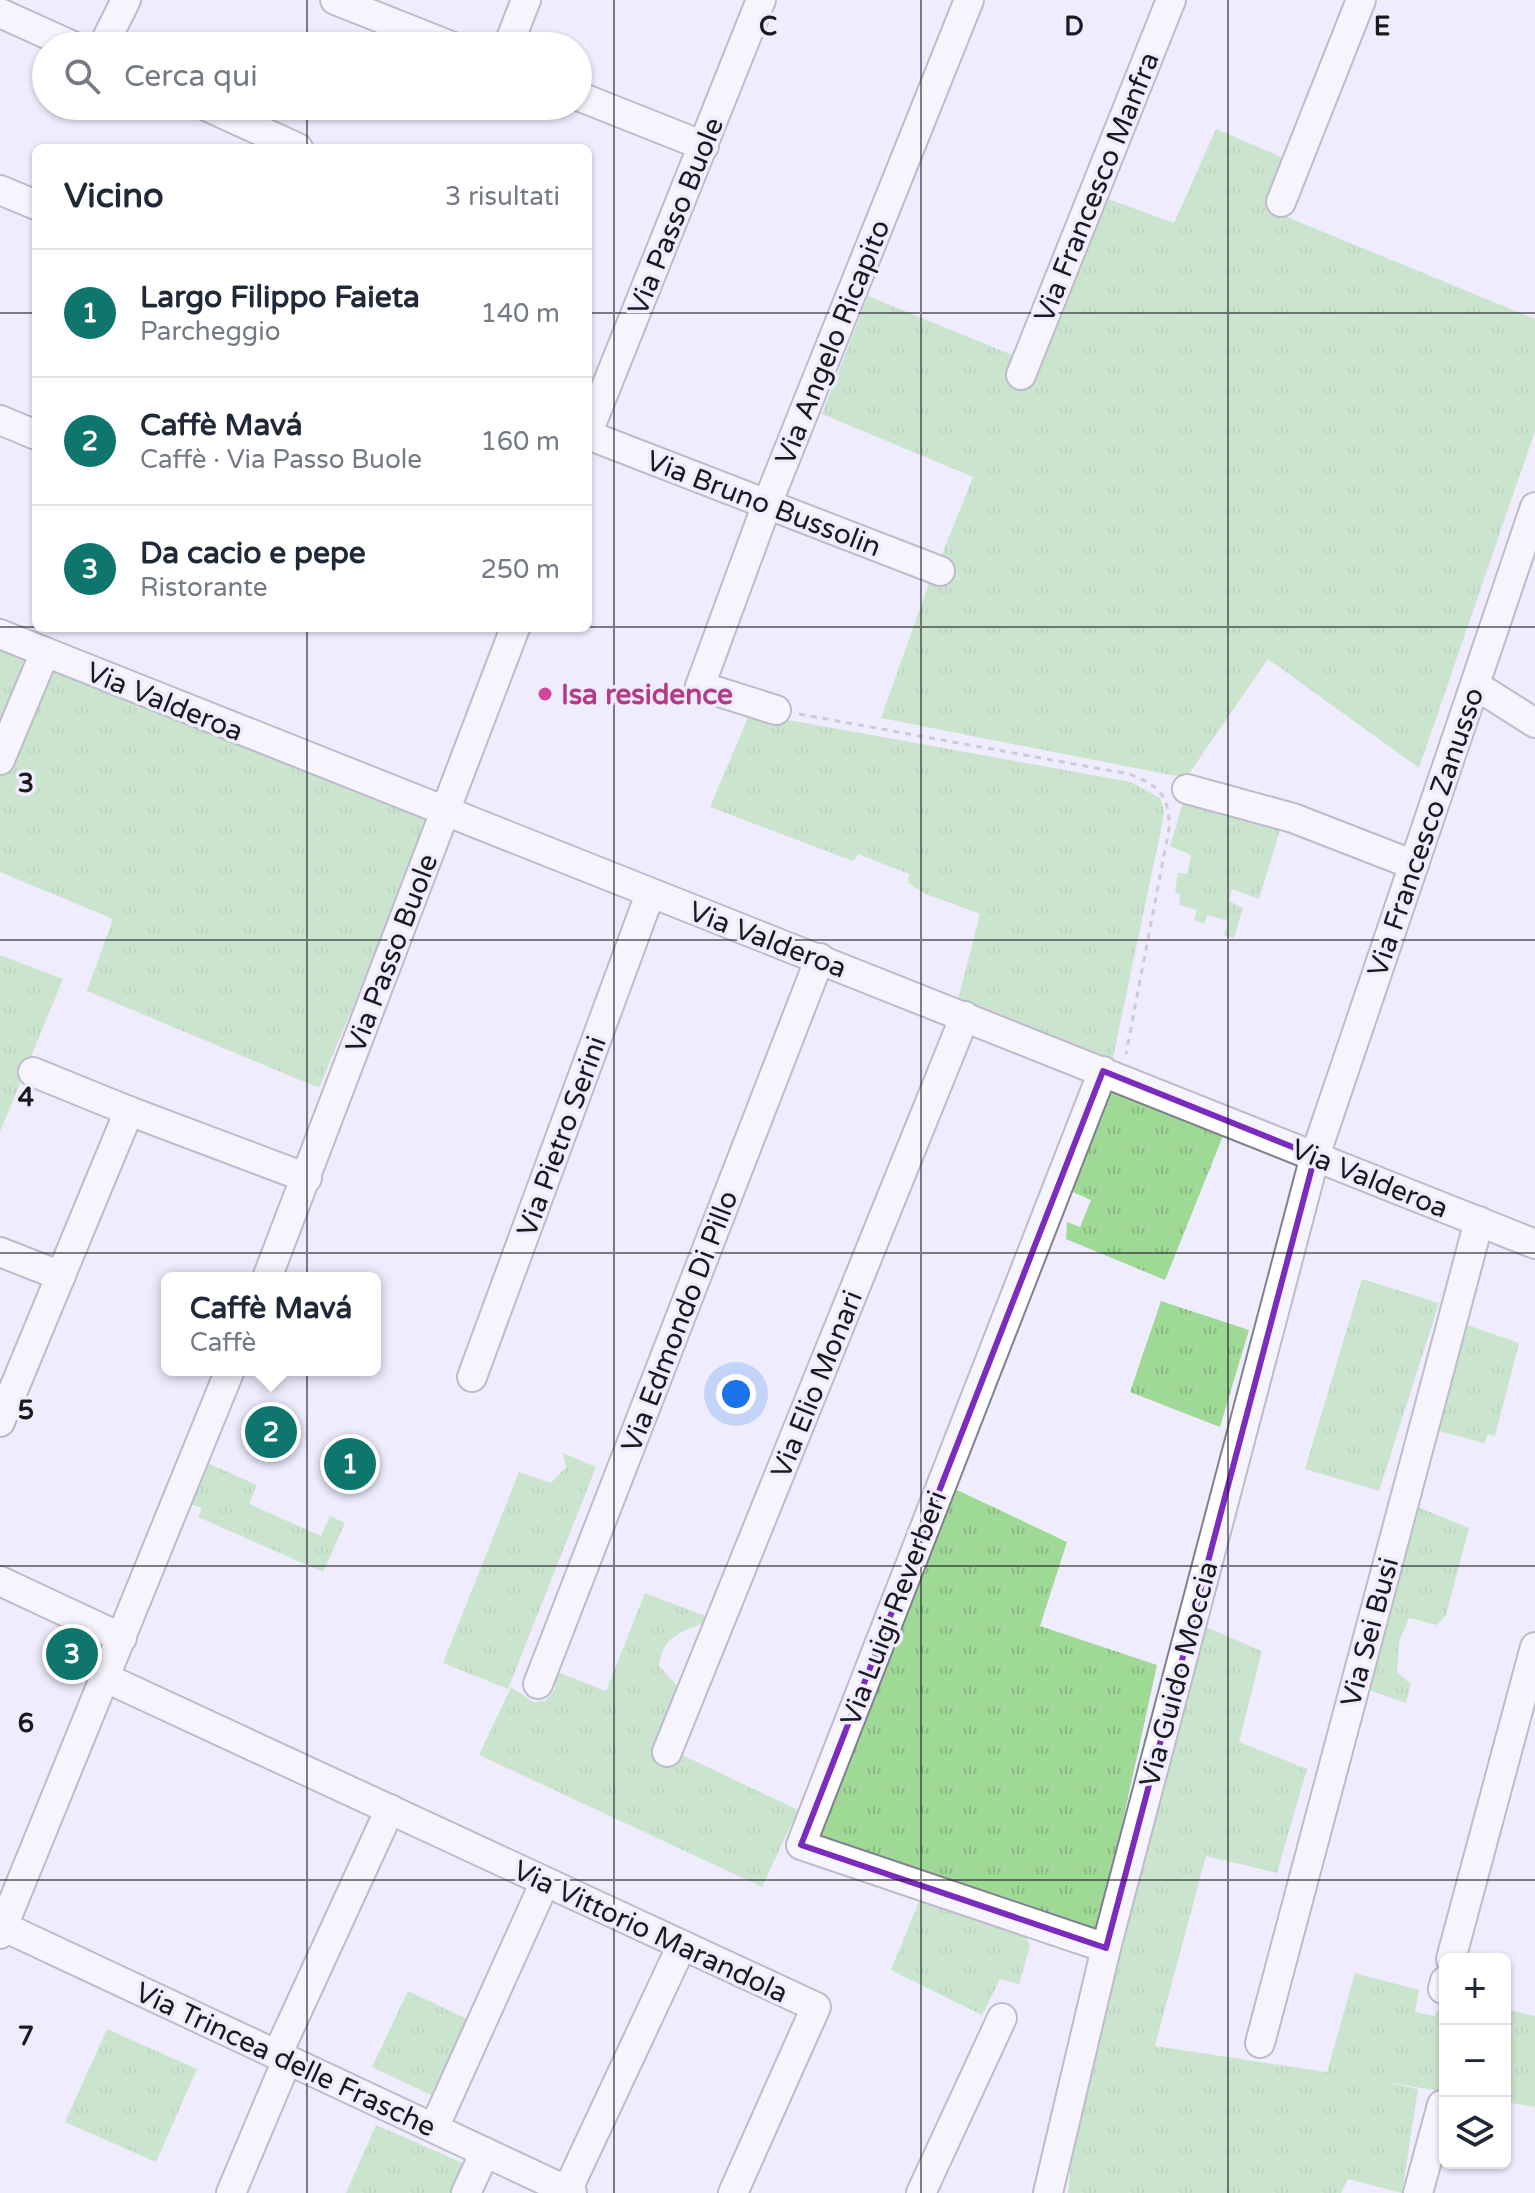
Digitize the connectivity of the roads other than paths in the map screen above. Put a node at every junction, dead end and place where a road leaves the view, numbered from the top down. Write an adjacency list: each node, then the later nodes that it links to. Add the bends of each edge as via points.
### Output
1 (126, 0): 10 (street)
2 (335, 0): 11 (street)
3 (526, 0): 12 (street)
4 (761, 0): 16 (street, Via Passo Buole)
5 (969, 0): 25 (street, Via Angelo Ricapito)
6 (1171, 0): 20 (street, Via Francesco Manfra)
7 (1361, 0): 18 (street)
8 (0, 13): 9 (street)
9 (42, 32)
10 (110, 32)
11 (416, 32)
12 (513, 32)
13 (592, 102): 16 (street)
14 (237, 120): 15 (street)
15 (289, 144)
16 (704, 146): 22 (street, Via Passo Buole)
17 (0, 190): 19 (street)
18 (1281, 202)
19 (32, 203)
20 (1021, 375)
21 (0, 420): 23 (street)
22 (592, 423)
23 (32, 433)
24 (592, 435): 25 (street, Via Bruno Bussolin)
25 (767, 504): 27 (street, Via Bruno Bussolin); 32 (street, Via Angelo Ricapito, via 700,686)
26 (1535, 507): 31 (street, Via Francesco Zanusso)
27 (940, 571)
28 (509, 632): 36 (street, Via Passo Buole)
29 (0, 634): 30 (street, Via Valderoa)
30 (45, 652): 34 (street); 36 (street, Via Valderoa)
31 (1475, 685): 33 (street); 37 (street, Via Francesco Zanusso)
32 (776, 710)
33 (1535, 723)
34 (0, 760)
35 (1187, 789): 37 (street, via 1293,818)
36 (444, 813): 38 (street, Via Valderoa); 45 (street, Via Passo Buole)
37 (1414, 865): 44 (street, Via Francesco Zanusso)
38 (650, 894): 39 (street, Via Valderoa); 52 (street, Via Pietro Serini)
39 (820, 958): 40 (street, Via Valderoa); 58 (street, Via Edmondo Di Pillo)
40 (965, 1016): 42 (street, Via Valderoa); 60 (street, Via Elio Monari)
41 (33, 1072): 43 (street)
42 (1112, 1075): 44 (street, Via Valderoa); 65 (street, Via Luigi Reverberi, via 801,1845)
43 (129, 1111): 45 (street); 50 (street)
44 (1315, 1156): 46 (street, Via Valderoa); 65 (street, Via Guido Moccia)
45 (307, 1178): 49 (street, Via Passo Buole)
46 (1479, 1221): 47 (street, Via Valderoa); 68 (street, Via Sei Busi)
47 (1535, 1244)
48 (0, 1252): 50 (street)
49 (269, 1272)
50 (61, 1276): 53 (street)
51 (228, 1376): 55 (street)
52 (472, 1377)
53 (0, 1422)
54 (0, 1581): 55 (street)
55 (122, 1638): 57 (street)
56 (1535, 1647): 59 (street)
57 (106, 1678): 61 (street, Via Vittorio Marandola); 63 (street)
58 (538, 1684)
59 (1529, 1695): 66 (street)
60 (667, 1752)
61 (390, 1809): 62 (street, Via Vittorio Marandola); 69 (street)
62 (544, 1884): 64 (street, Via Vittorio Marandola); 71 (street)
63 (1, 1929): 69 (street, Via Trincea delle Frasche)
64 (682, 1945): 73 (street); 76 (street, Via Vittorio Marandola, via 816,2007)
65 (1106, 1948): 78 (street, Via Guido Moccia)
66 (1453, 1953)
67 (1002, 2018): 77 (street)
68 (1260, 2043)
69 (282, 2057): 71 (street, Via Trincea delle Frasche); 74 (street)
70 (1439, 2116): 79 (street)
71 (434, 2128): 72 (street, Via Trincea delle Frasche)
72 (485, 2152): 73 (street, Via Trincea delle Frasche); 75 (street)
73 (570, 2192)
74 (231, 2193)
75 (466, 2193)
76 (733, 2193)
77 (921, 2193)
78 (1048, 2193)
79 (1418, 2193)

